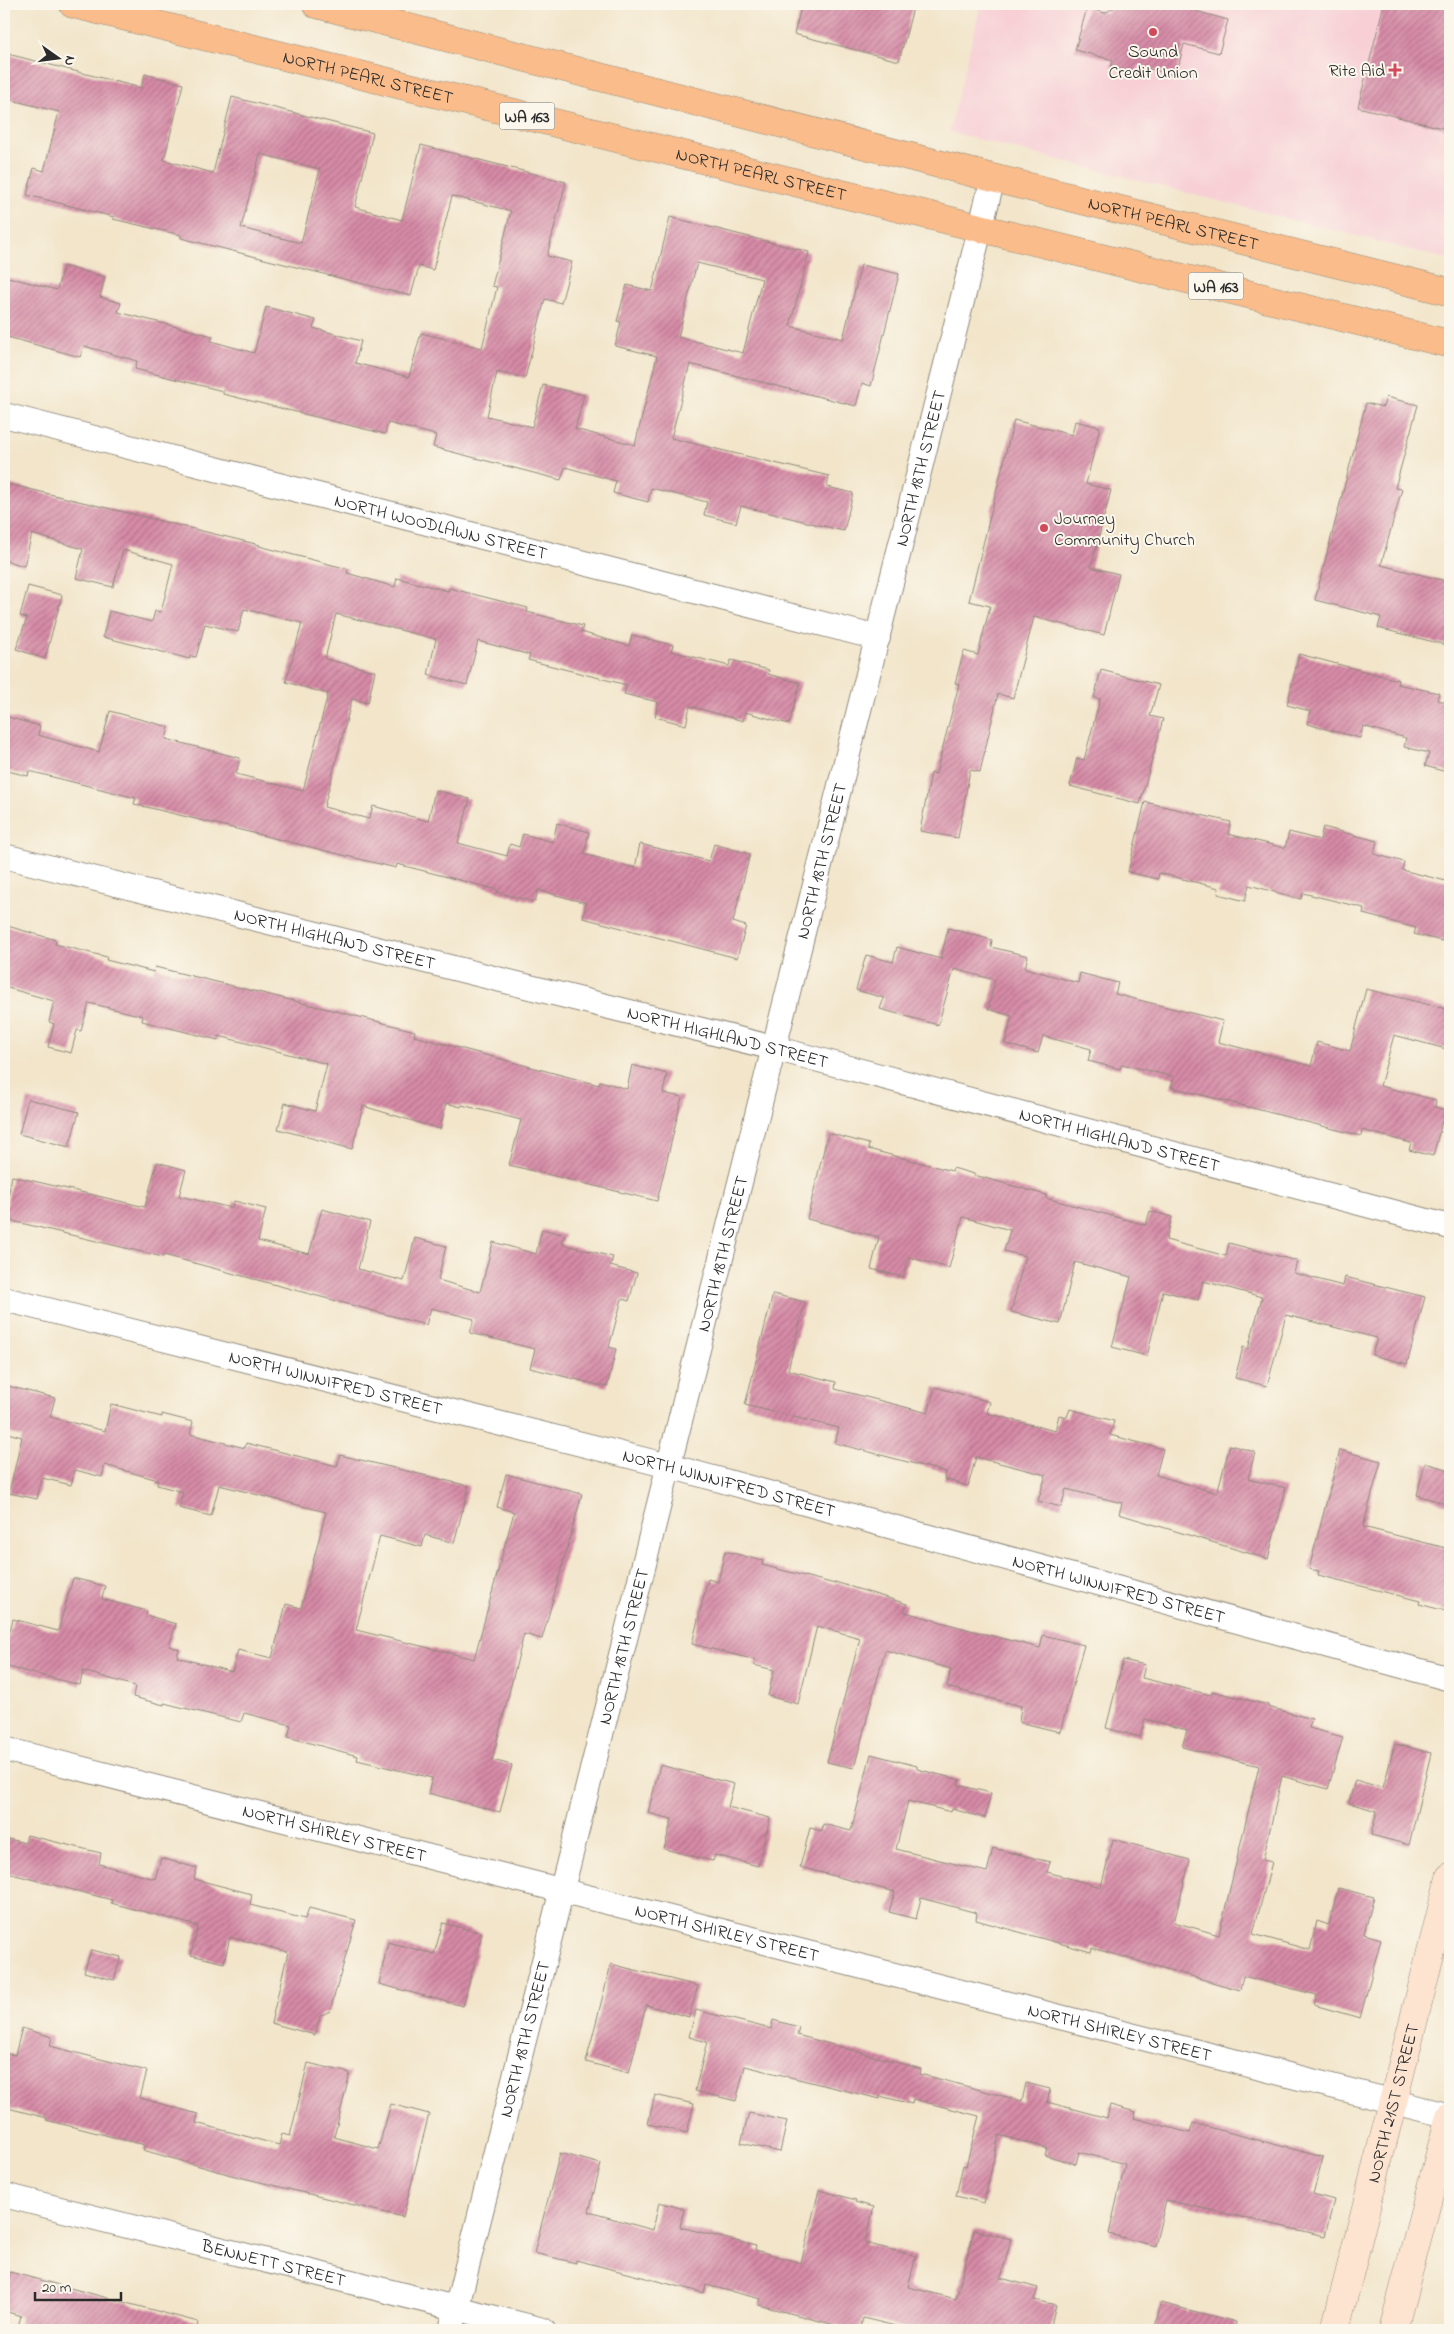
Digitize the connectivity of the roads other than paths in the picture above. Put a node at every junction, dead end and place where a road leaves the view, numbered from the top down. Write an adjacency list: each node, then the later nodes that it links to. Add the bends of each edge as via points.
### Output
1 (73, 4): 4 (main road, NORTH PEARL STREET / WA 163)
2 (316, 4): 3 (main road, NORTH PEARL STREET)
3 (993, 178): 4 (street, NORTH 18TH STREET); 5 (main road, NORTH PEARL STREET)
4 (981, 228): 6 (main road, NORTH PEARL STREET / WA 163); 8 (street, NORTH 18TH STREET)
5 (1450, 292)
6 (1450, 344)
7 (4, 416): 8 (street, NORTH WOODLAWN STREET)
8 (878, 638): 10 (street, NORTH 18TH STREET)
9 (4, 856): 10 (street, NORTH HIGHLAND STREET)
10 (774, 1048): 11 (street, NORTH HIGHLAND STREET); 13 (street, NORTH 18TH STREET)
11 (1450, 1227)
12 (4, 1299): 13 (street, NORTH WINNIFRED STREET)
13 (669, 1466): 14 (street, NORTH WINNIFRED STREET); 17 (street, NORTH 18TH STREET)
14 (1450, 1679)
15 (4, 1749): 17 (street, NORTH SHIRLEY STREET)
16 (1450, 1876): 18 (main road, NORTH 21ST STREET)
17 (562, 1891): 18 (street, NORTH SHIRLEY STREET); 21 (street, NORTH 18TH STREET)
18 (1394, 2102): 19 (street, NORTH SHIRLEY STREET); 23 (main road, NORTH 21ST STREET)
19 (1450, 2116): 24 (main road)
20 (4, 2195): 21 (street, BENNETT STREET)
21 (454, 2319): 22 (street, BENNETT STREET)
22 (543, 2330)
23 (1335, 2330)
24 (1393, 2330)

